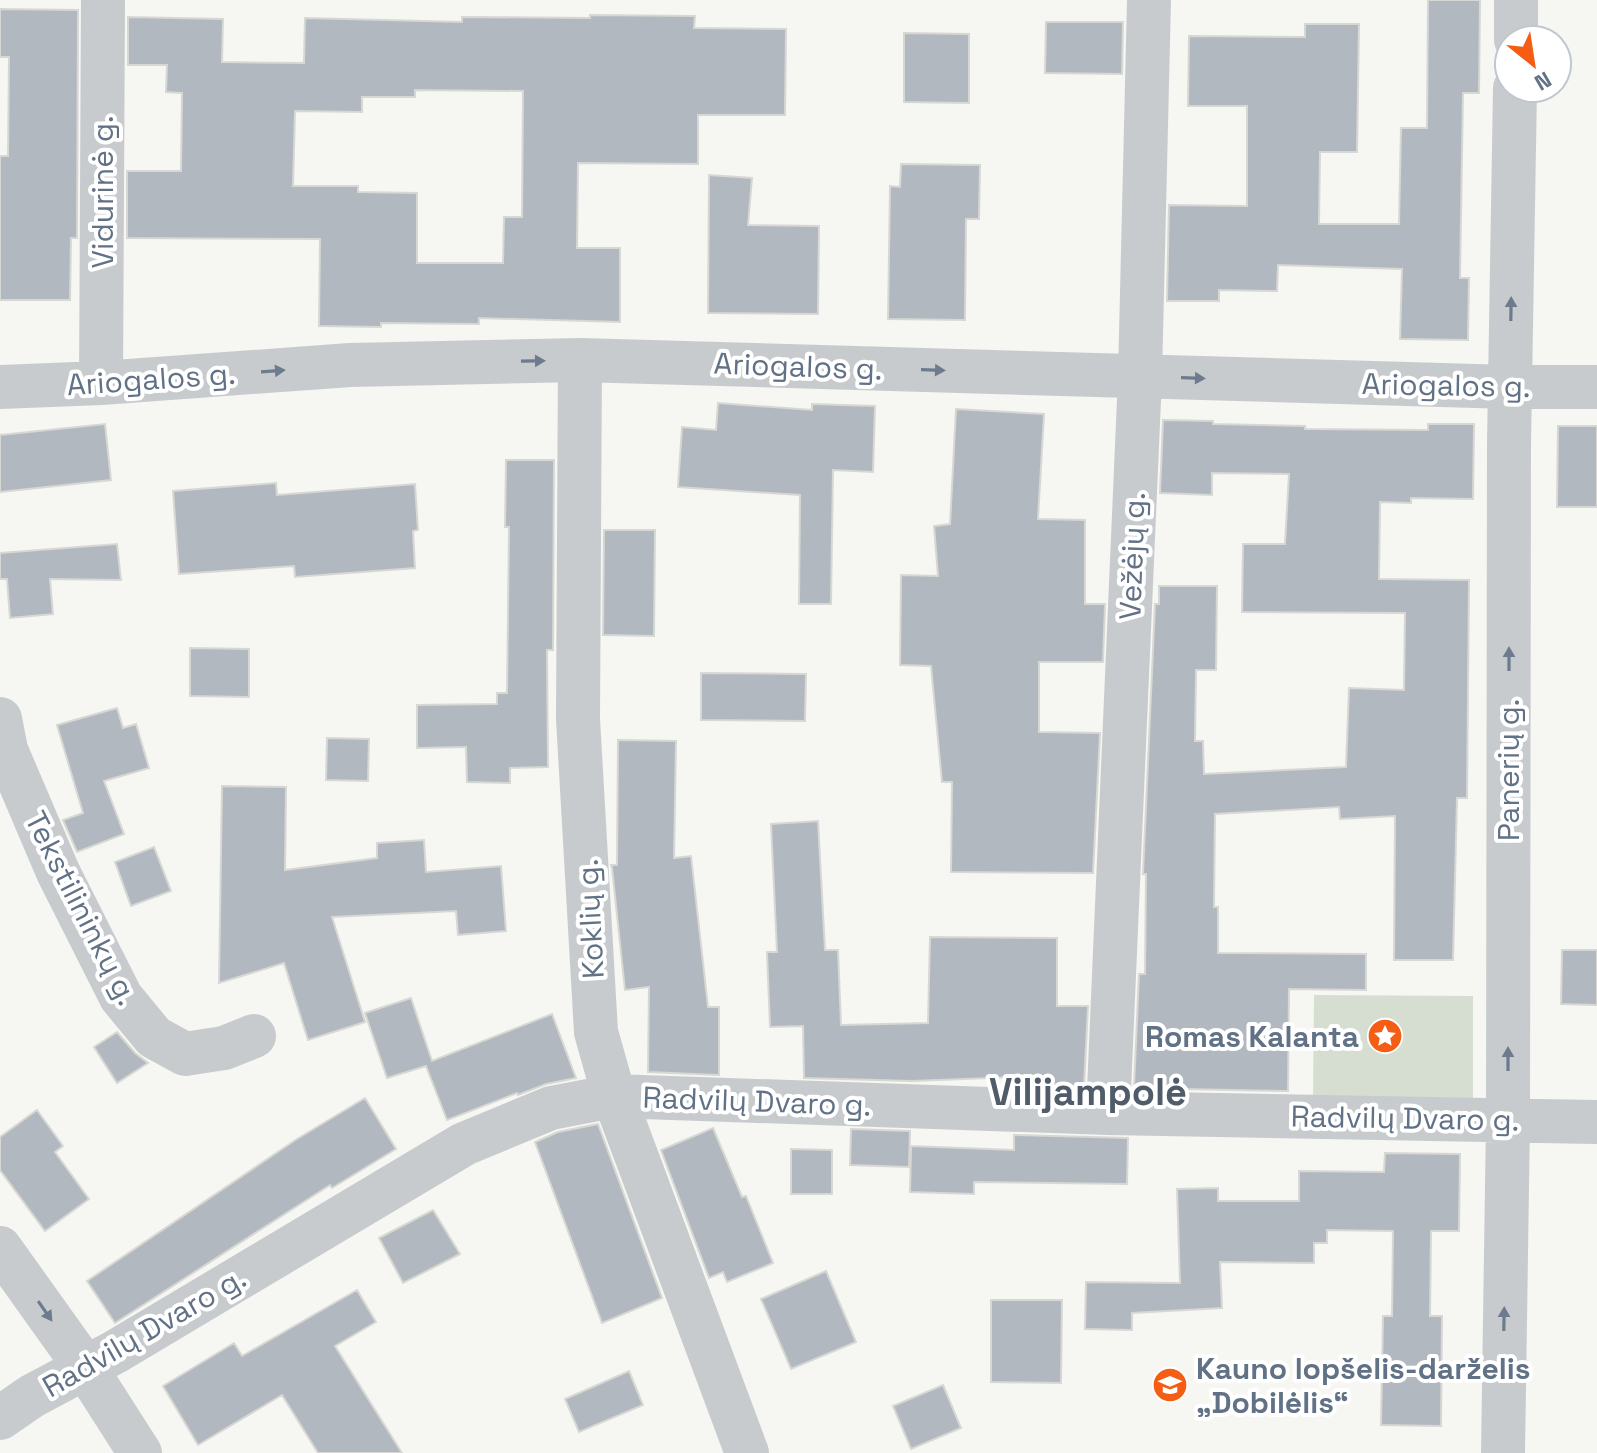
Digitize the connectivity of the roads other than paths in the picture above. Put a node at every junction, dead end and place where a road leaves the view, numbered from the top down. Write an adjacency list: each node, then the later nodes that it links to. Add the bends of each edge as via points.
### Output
1 (103, 0): 8 (street, Vidurinė g.)
2 (1149, 0): 7 (street, Vežėjų g.)
3 (1516, 0): 4 (street)
4 (1516, 24)
5 (1515, 104): 10 (street, Panerių g., one-way to 5)
6 (580, 360): 7 (street, Ariogalos g., one-way to 7); 8 (street, Ariogalos g., one-way to 6, via 350,365); 14 (street, Koklių g., via 578,719 596,1032)
7 (1140, 377): 10 (street, Ariogalos g., one-way to 10); 15 (street, Vežėjų g.)
8 (101, 383): 9 (street, Ariogalos g.)
9 (0, 387)
10 (1510, 387): 11 (street, Ariogalos g.); 16 (street, Panerių g., one-way to 10)
11 (1597, 387)
12 (0, 719): 13 (street, Tekstilininkų g., via 6,750 58,872 121,997 154,1037 185,1054 224,1048)
13 (254, 1036)
14 (614, 1096): 15 (street, Radvilų Dvaro g.); 19 (street, Radvilų Dvaro g., via 551,1108 464,1144); 22 (street, Koklių g.)
15 (1108, 1113): 16 (street, Radvilų Dvaro g.)
16 (1508, 1121): 17 (street, Radvilų Dvaro g.); 23 (street, Panerių g., one-way to 16)
17 (1597, 1122)
18 (0, 1248): 19 (street, one-way to 19)
19 (85, 1367): 20 (street, Radvilų Dvaro g.); 21 (street)
20 (0, 1418)
21 (140, 1453)
22 (747, 1453)
23 (1503, 1453)

